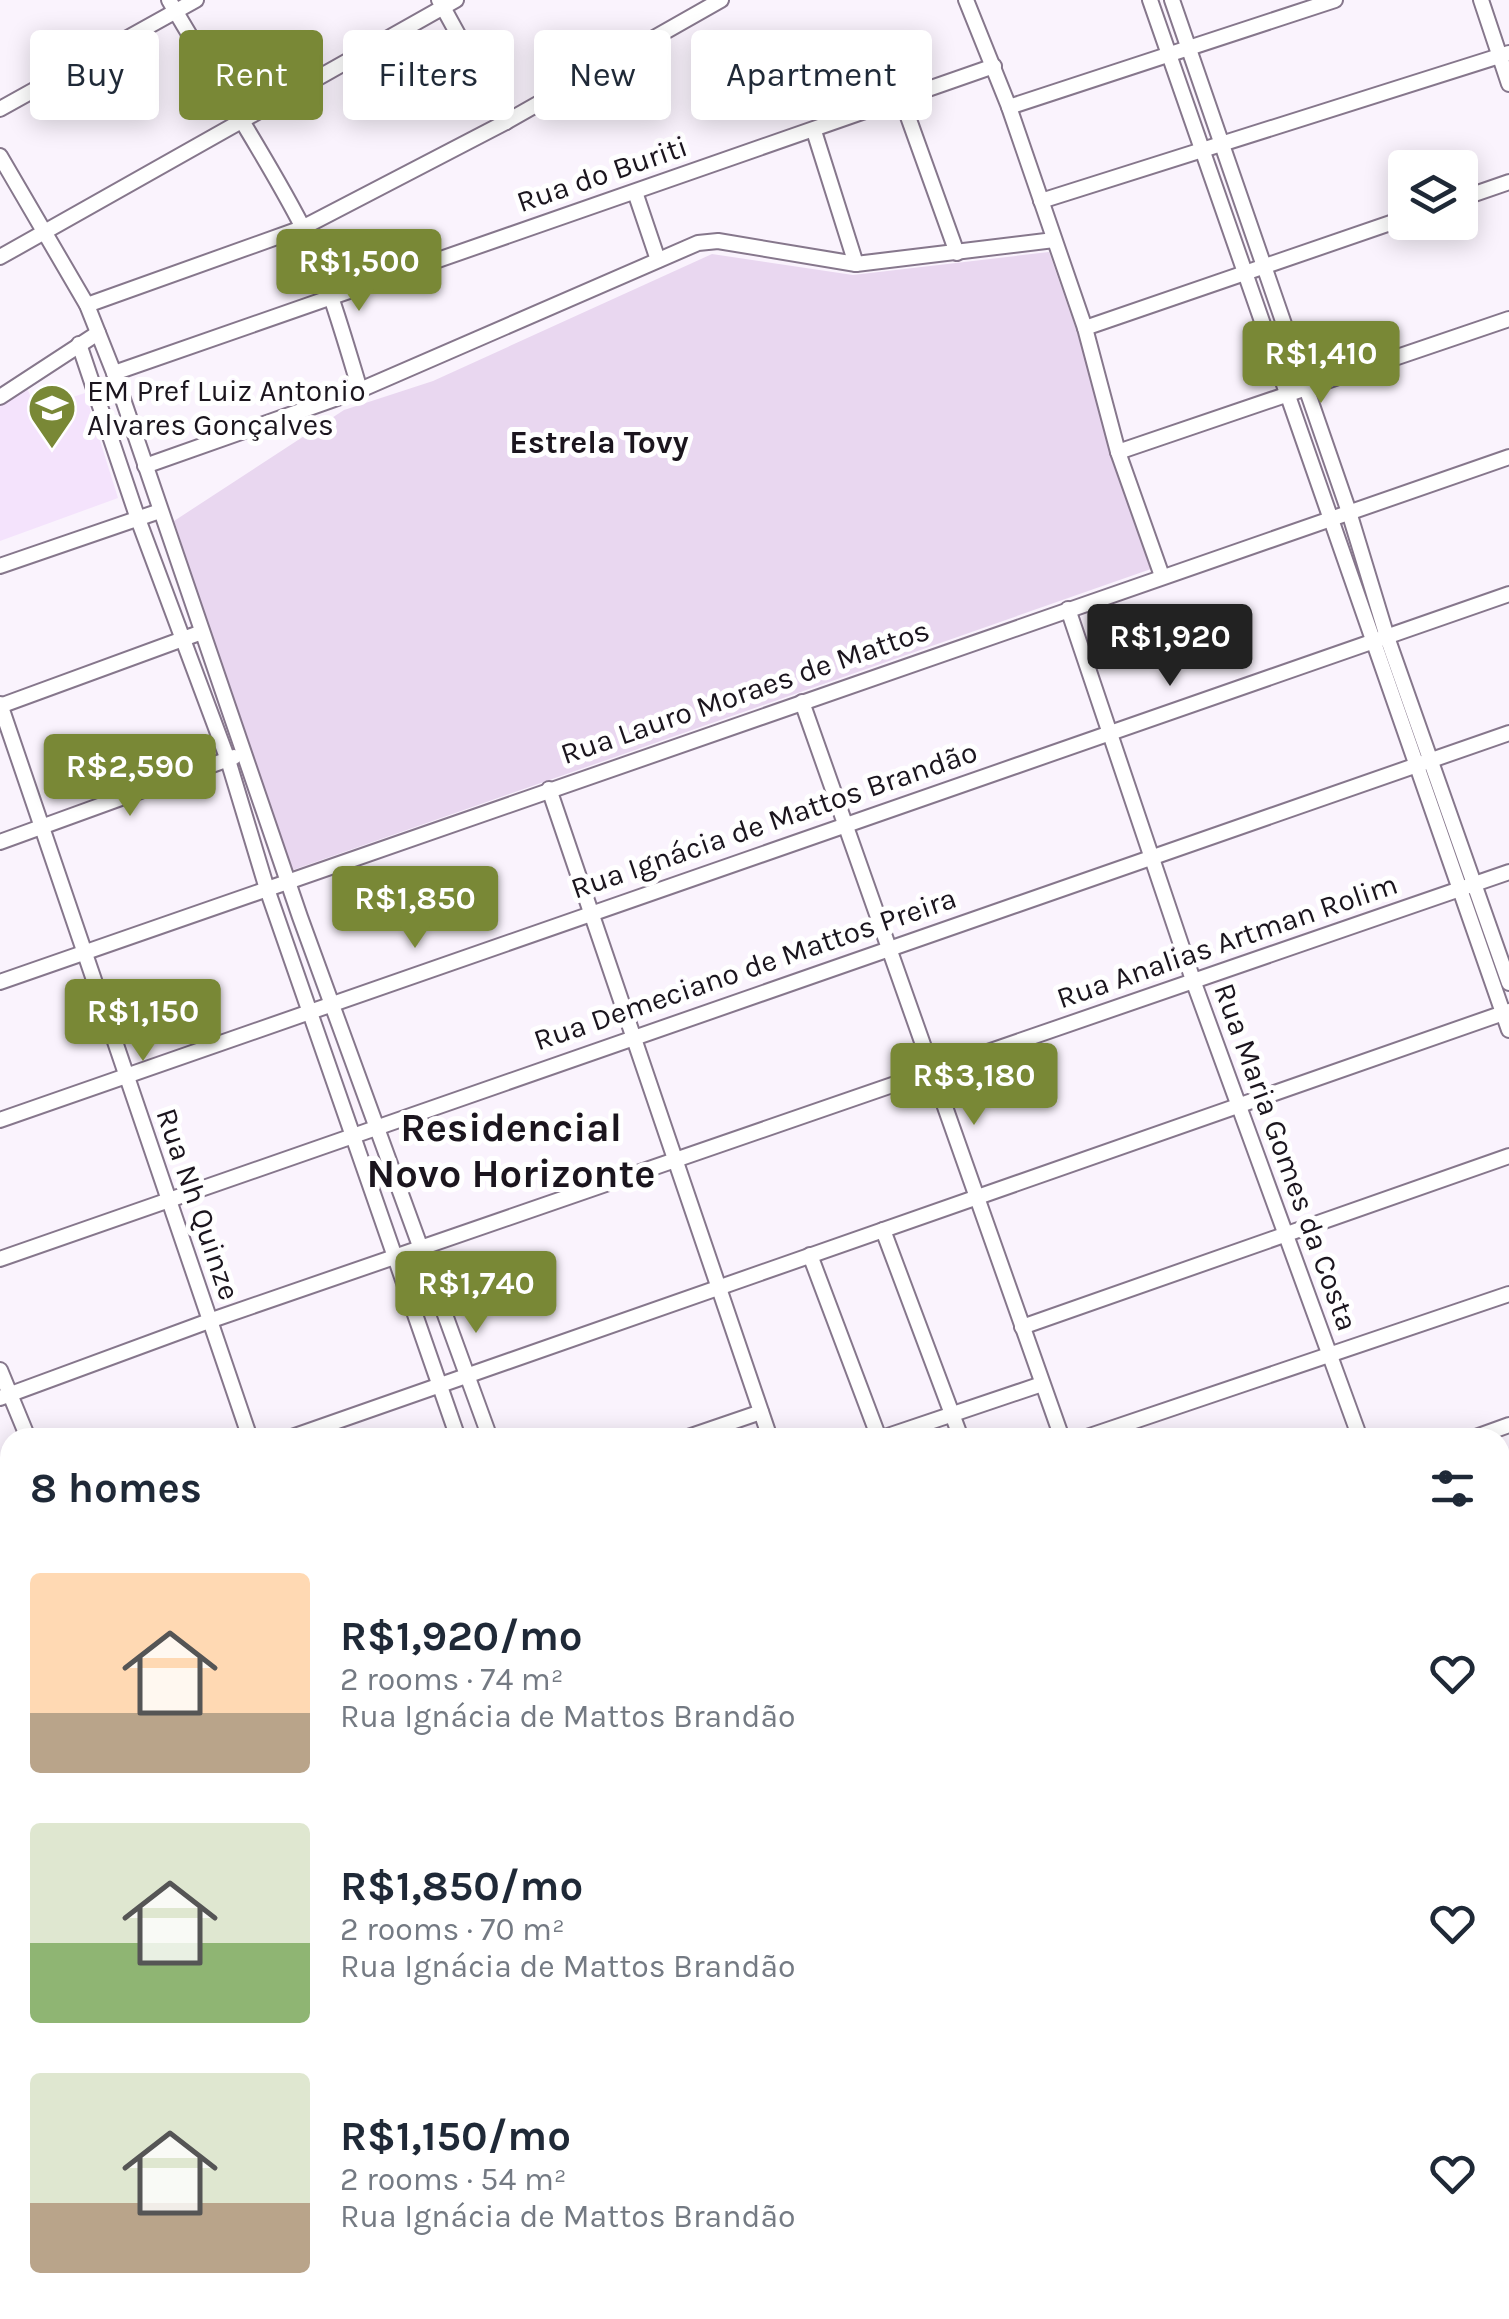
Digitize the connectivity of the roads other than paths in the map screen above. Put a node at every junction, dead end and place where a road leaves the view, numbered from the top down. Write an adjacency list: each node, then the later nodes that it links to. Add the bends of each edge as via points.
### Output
1 (196, 0): 9 (street)
2 (1150, 0): 12 (street)
3 (1172, 0): 11 (street)
4 (1335, 0): 11 (street)
5 (1481, 0): 13 (street)
6 (446, 2): 15 (street); 24 (street)
7 (972, 2): 14 (street)
8 (711, 3): 24 (street)
9 (172, 6): 10 (street); 19 (street)
10 (187, 30)
11 (1189, 50): 12 (street); 26 (street)
12 (1168, 55): 18 (street); 27 (street)
13 (1504, 55): 16 (street); 26 (street)
14 (994, 66): 17 (street, Rua do Buriti); 18 (street)
15 (323, 73)
16 (1509, 84)
17 (932, 89)
18 (1009, 108): 32 (street)
19 (0, 109)
20 (240, 120): 35 (street)
21 (243, 120): 34 (street)
22 (843, 120): 25 (street, Rua do Buriti)
23 (909, 120): 37 (street)
24 (506, 122): 34 (street)
25 (814, 130): 30 (street, Rua do Buriti); 40 (street)
26 (1220, 142): 27 (street); 41 (street)
27 (1202, 150): 32 (street); 42 (street)
28 (0, 156): 35 (street)
29 (1509, 182): 31 (street)
30 (635, 192): 39 (street); 43 (street, Rua do Buriti)
31 (1478, 193)
32 (1041, 201): 36 (street)
33 (1388, 224): 41 (street)
34 (302, 228): 43 (street); 44 (street)
35 (44, 232): 38 (street); 44 (street)
36 (1054, 240): 37 (street); 46 (street)
37 (957, 253): 40 (street)
38 (0, 257)
39 (658, 260): 40 (street, via 718,241); 51 (street)
40 (856, 264)
41 (1264, 268): 42 (street); 50 (street)
42 (1246, 273): 46 (street); 52 (street)
43 (330, 297): 49 (street, Rua do Buriti); 51 (street)
44 (86, 305): 47 (street)
45 (1509, 319): 50 (street)
46 (1086, 328): 54 (street)
47 (98, 333): 48 (street); 49 (street)
48 (79, 344): 53 (street); 59 (street)
49 (114, 373): 56 (street)
50 (1307, 388): 52 (street); 58 (street)
51 (360, 390): 56 (street)
52 (1288, 394): 54 (street); 60 (street)
53 (0, 397)
54 (1118, 452): 62 (street)
55 (1509, 457): 58 (street, Rua Lauro Moraes de Mattos)
56 (145, 466): 57 (street)
57 (160, 511): 59 (street); 65 (street)
58 (1349, 512): 60 (street, Rua Lauro Moraes de Mattos); 66 (street)
59 (138, 519): 61 (street); 67 (street)
60 (1329, 519): 62 (street, Rua Lauro Moraes de Mattos); 66 (street)
61 (0, 566)
62 (1162, 576): 64 (street, Rua Lauro Moraes de Mattos)
63 (1509, 594): 66 (street, Rua Ignácia de Mattos Brandão)
64 (1068, 610): 68 (street, Rua Lauro Moraes de Mattos); 70 (street, Rua Maria Gomes da Costa)
65 (202, 632): 67 (street); 72 (street)
66 (1380, 639): 70 (street, Rua Ignácia de Mattos Brandão); 74 (street)
67 (183, 640): 69 (street); 73 (street)
68 (802, 702): 75 (street, Rua Lauro Moraes de Mattos); 76 (street)
69 (0, 705): 77 (street, Rua Nh Quinze)
70 (1110, 733): 76 (street, Rua Ignácia de Mattos Brandão); 79 (street, Rua Maria Gomes da Costa)
71 (1509, 734): 74 (street, Rua Demeciano de Mattos Preira)
72 (244, 754): 73 (street); 81 (street)
73 (228, 760): 77 (street); 83 (street)
74 (1432, 760): 79 (street, Rua Demeciano de Mattos Preira); 82 (street)
75 (548, 789): 81 (street, Rua Lauro Moraes de Mattos); 84 (street)
76 (844, 826): 84 (street, Rua Ignácia de Mattos Brandão); 85 (street)
77 (43, 827): 78 (street); 86 (street, Rua Nh Quinze)
78 (0, 842)
79 (1152, 858): 85 (street, Rua Demeciano de Mattos Preira); 88 (street, Rua Maria Gomes da Costa)
80 (1509, 872): 82 (street, Rua Analias Artman Rolim)
81 (289, 882): 83 (street, Rua Lauro Moraes de Mattos); 90 (street)
82 (1467, 886): 88 (street, Rua Analias Artman Rolim); 89 (street); 92 (street)
83 (268, 889): 86 (street, Rua Lauro Moraes de Mattos); 91 (street)
84 (590, 912): 90 (street, Rua Ignácia de Mattos Brandão); 94 (street)
85 (888, 949): 94 (street, Rua Demeciano de Mattos Preira); 95 (street)
86 (86, 951): 87 (street, Rua Lauro Moraes de Mattos); 96 (street, Rua Nh Quinze)
87 (0, 982)
88 (1194, 983): 95 (street, Rua Analias Artman Rolim); 97 (street, Rua Maria Gomes da Costa)
89 (1509, 984)
90 (332, 1003): 91 (street, Rua Ignácia de Mattos Brandão); 99 (street)
91 (310, 1012): 96 (street, Rua Ignácia de Mattos Brandão); 100 (street)
92 (1506, 1012): 93 (street); 97 (street)
93 (1509, 1030)
94 (635, 1036): 99 (street, Rua Demeciano de Mattos Preira); 102 (street)
95 (931, 1073): 102 (street, Rua Analias Artman Rolim); 103 (street)
96 (124, 1076): 98 (street, Rua Ignácia de Mattos Brandão); 104 (street, Rua Nh Quinze)
97 (1239, 1105): 103 (street); 106 (street, Rua Maria Gomes da Costa)
98 (0, 1120)
99 (376, 1126): 100 (street, Rua Demeciano de Mattos Preira); 107 (street)
100 (353, 1136): 104 (street, Rua Demeciano de Mattos Preira); 109 (street)
101 (1509, 1156): 106 (street)
102 (677, 1159): 107 (street, Rua Analias Artman Rolim); 111 (street)
103 (975, 1197): 105 (street); 114 (street)
104 (168, 1200): 110 (street, Rua Demeciano de Mattos Preira); 113 (street, Rua Nh Quinze)
105 (883, 1230): 108 (street); 122 (street)
106 (1286, 1234): 114 (street); 115 (street, Rua Maria Gomes da Costa)
107 (421, 1249): 109 (street, Rua Analias Artman Rolim); 117 (street)
108 (810, 1255): 111 (street); 130 (street)
109 (396, 1257): 113 (street, Rua Analias Artman Rolim); 118 (street)
110 (0, 1259)
111 (717, 1288): 117 (street); 121 (street)
112 (1509, 1294): 115 (street)
113 (209, 1322): 120 (street, Rua Analias Artman Rolim); 124 (street, Rua Nh Quinze)
114 (1022, 1327): 119 (street)
115 (1329, 1353): 134 (street); 135 (street, Rua Maria Gomes da Costa)
116 (0, 1370): 120 (street)
117 (467, 1374): 118 (street); 127 (street)
118 (440, 1384): 125 (street); 126 (street)
119 (1042, 1384): 122 (street); 133 (street)
120 (5, 1396): 123 (street)
121 (761, 1412): 128 (street); 129 (street)
122 (953, 1413): 131 (street); 132 (street)
123 (23, 1428)
124 (246, 1428)
125 (317, 1428)
126 (455, 1428)
127 (486, 1428)
128 (715, 1428)
129 (767, 1428)
130 (876, 1428)
131 (909, 1428)
132 (958, 1428)
133 (1058, 1428)
134 (1113, 1428)
135 (1356, 1428)

